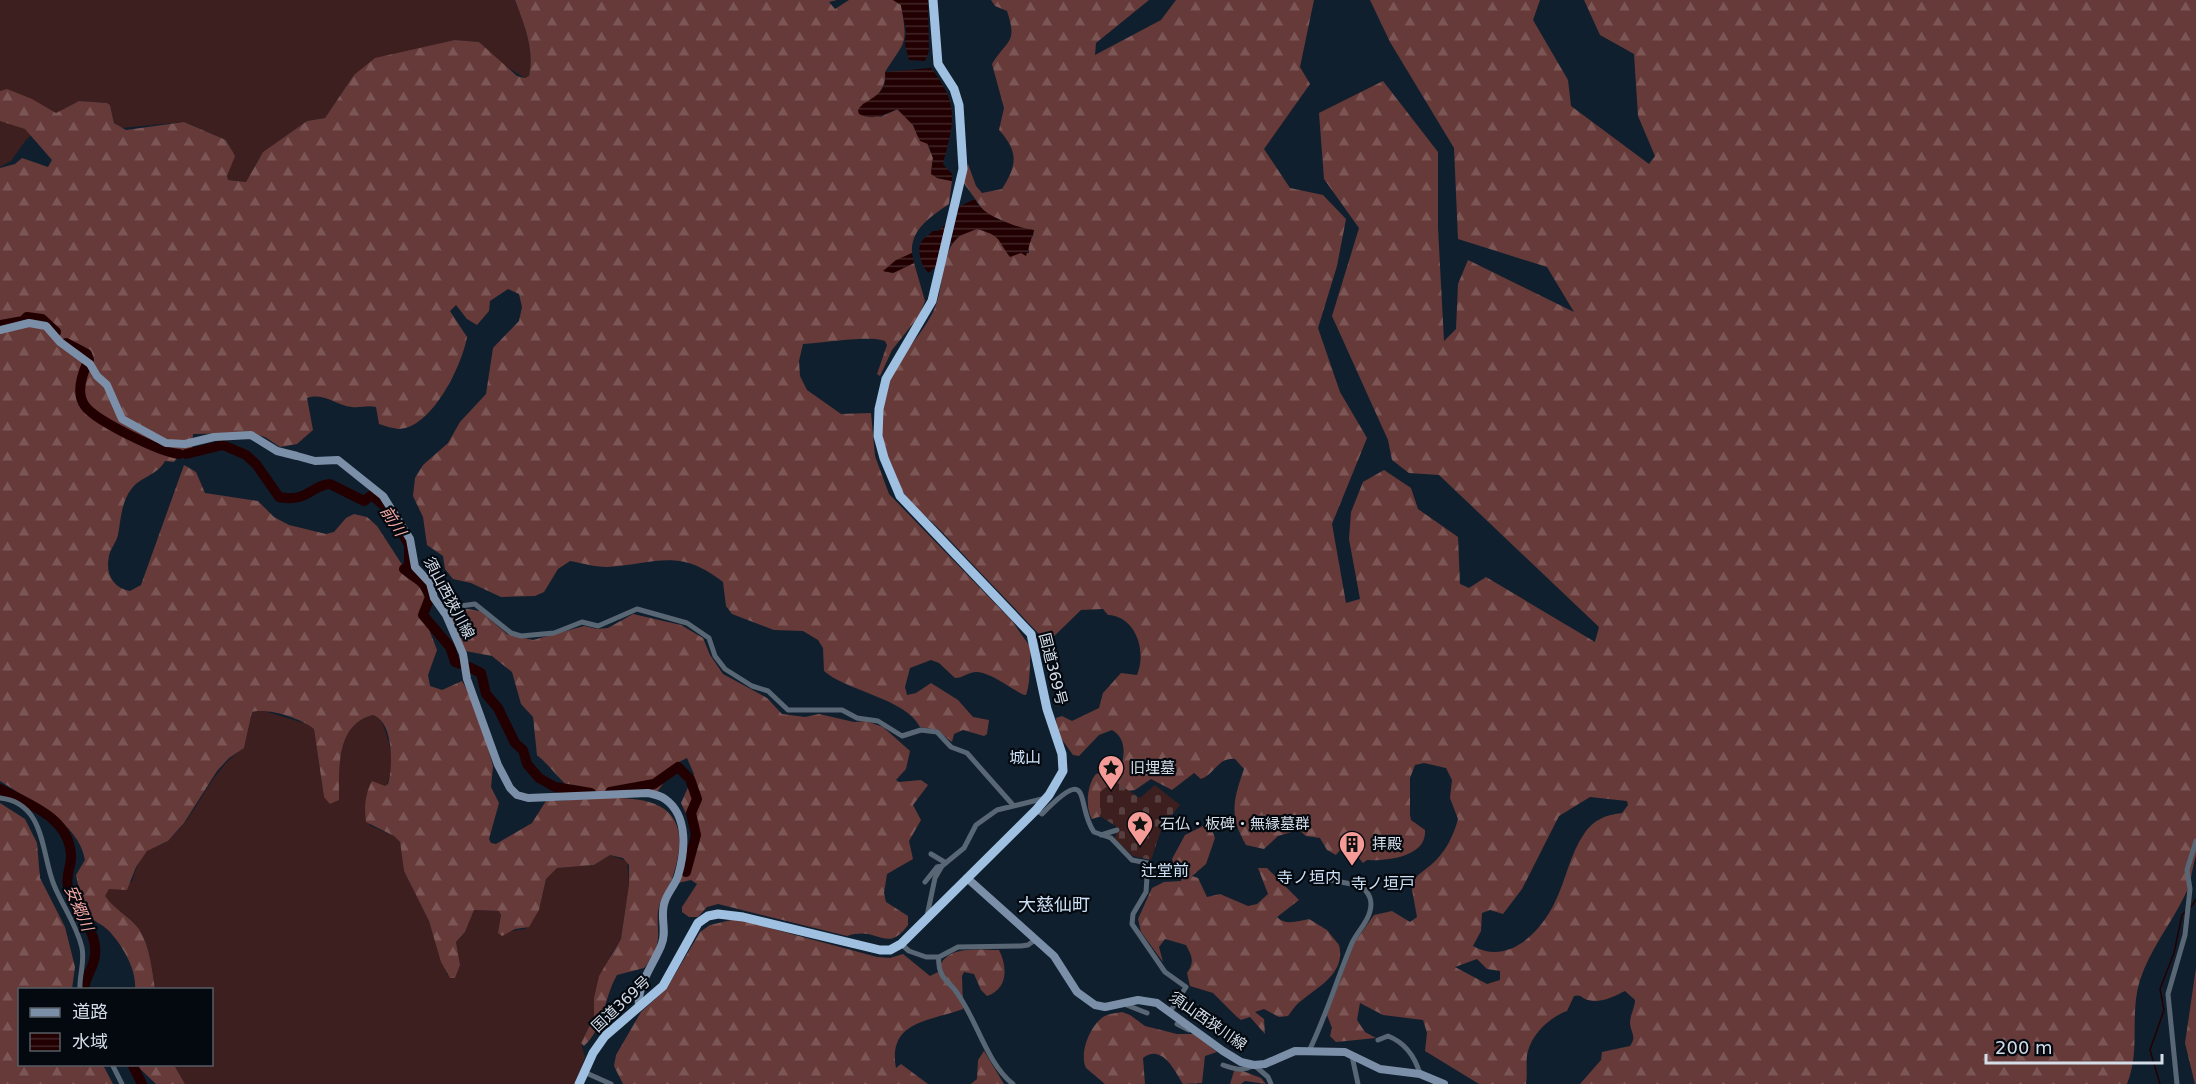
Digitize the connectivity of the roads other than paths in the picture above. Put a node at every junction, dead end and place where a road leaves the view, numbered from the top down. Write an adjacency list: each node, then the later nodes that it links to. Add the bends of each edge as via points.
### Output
1 (933, 0): 4 (highway, 国道369号, via 938,64 959,105 963,169 932,301 886,379 878,436 900,496 1031,633 1047,710 1062,754 1063,771)
2 (0, 330): 3 (main road, 須山西狭川線, via 29,323 46,326 90,364 107,385 129,425 166,443 251,435 278,451 345,464 383,496 410,539 415,567 430,583 434,598)
3 (446, 615): 6 (street, via 453,608 475,604 511,633 521,636 554,633 582,622 598,626 637,609 677,619 709,638 725,669 768,691 788,710 842,710 857,718 878,721 902,736 921,730 937,732 951,747 967,753); 22 (main road, 須山西狭川線, via 463,654 467,679 498,765 517,795 528,798 648,793 665,799 679,817 683,837 678,877 664,902 666,928 662,945 639,996)
4 (1049, 795): 6 (street, via 1037,802); 7 (highway, 国道369号)
5 (0, 798): 20 (street, via 20,806 40,830 48,871 83,950)
6 (1013, 805): 12 (street, via 997,810 976,825 964,848)
7 (1036, 810): 9 (street, via 1042,814 1064,793 1079,792 1090,826); 13 (highway, 国道369号)
8 (1118, 830): 9 (street)
9 (1101, 835): 23 (street, via 1111,838 1132,860 1148,863 1146,892 1133,914 1132,924 1165,972 1186,987)
10 (2196, 841): 42 (street, via 2187,870 2190,889 2180,956 2168,994)
11 (932, 854): 12 (street)
12 (944, 864): 15 (street); 16 (street, via 935,878)
13 (967, 878): 16 (highway, 国道369号); 17 (main road, 須山西狭川線)
14 (1325, 879): 28 (street, via 1362,886 1371,898 1371,910 1356,935)
15 (925, 882)
16 (926, 921): 18 (highway, 国道369号)
17 (1035, 940): 19 (street, via 1021,946 958,947); 21 (main road, 須山西狭川線, via 1053,956 1086,1001 1105,1006)
18 (901, 944): 19 (street, via 926,957); 22 (highway, 国道369号, via 880,950 718,914 698,923 663,986)
19 (939, 957): 39 (street, via 943,976 957,992 996,1067)
20 (80, 988)
21 (1122, 1003): 23 (main road, 須山西狭川線, via 1148,1000); 24 (street)
22 (639, 1006): 33 (highway, 国道369号, via 604,1036)
23 (1171, 1010): 26 (main road, 須山西狭川線)
24 (1147, 1013)
25 (1178, 1024): 26 (street)
26 (1196, 1030): 31 (main road, 須山西狭川線, via 1241,1062)
27 (1378, 1040): 34 (street, via 1388,1036 1397,1040 1416,1061)
28 (1309, 1050): 29 (main road, 須山西狭川線); 31 (main road, 須山西狭川線)
29 (1352, 1054): 34 (main road, 須山西狭川線, via 1380,1069); 41 (street)
30 (1223, 1065): 31 (street, via 1238,1069)
31 (1254, 1065): 40 (street)
32 (113, 1066): 36 (street)
33 (584, 1072): 37 (highway, 国道369号); 38 (street)
34 (1420, 1074): 35 (main road, 須山西狭川線)
35 (1440, 1083)
36 (122, 1084)
37 (579, 1084)
38 (610, 1084)
39 (1013, 1084)
40 (1271, 1084)
41 (1358, 1084)
42 (2177, 1084)

